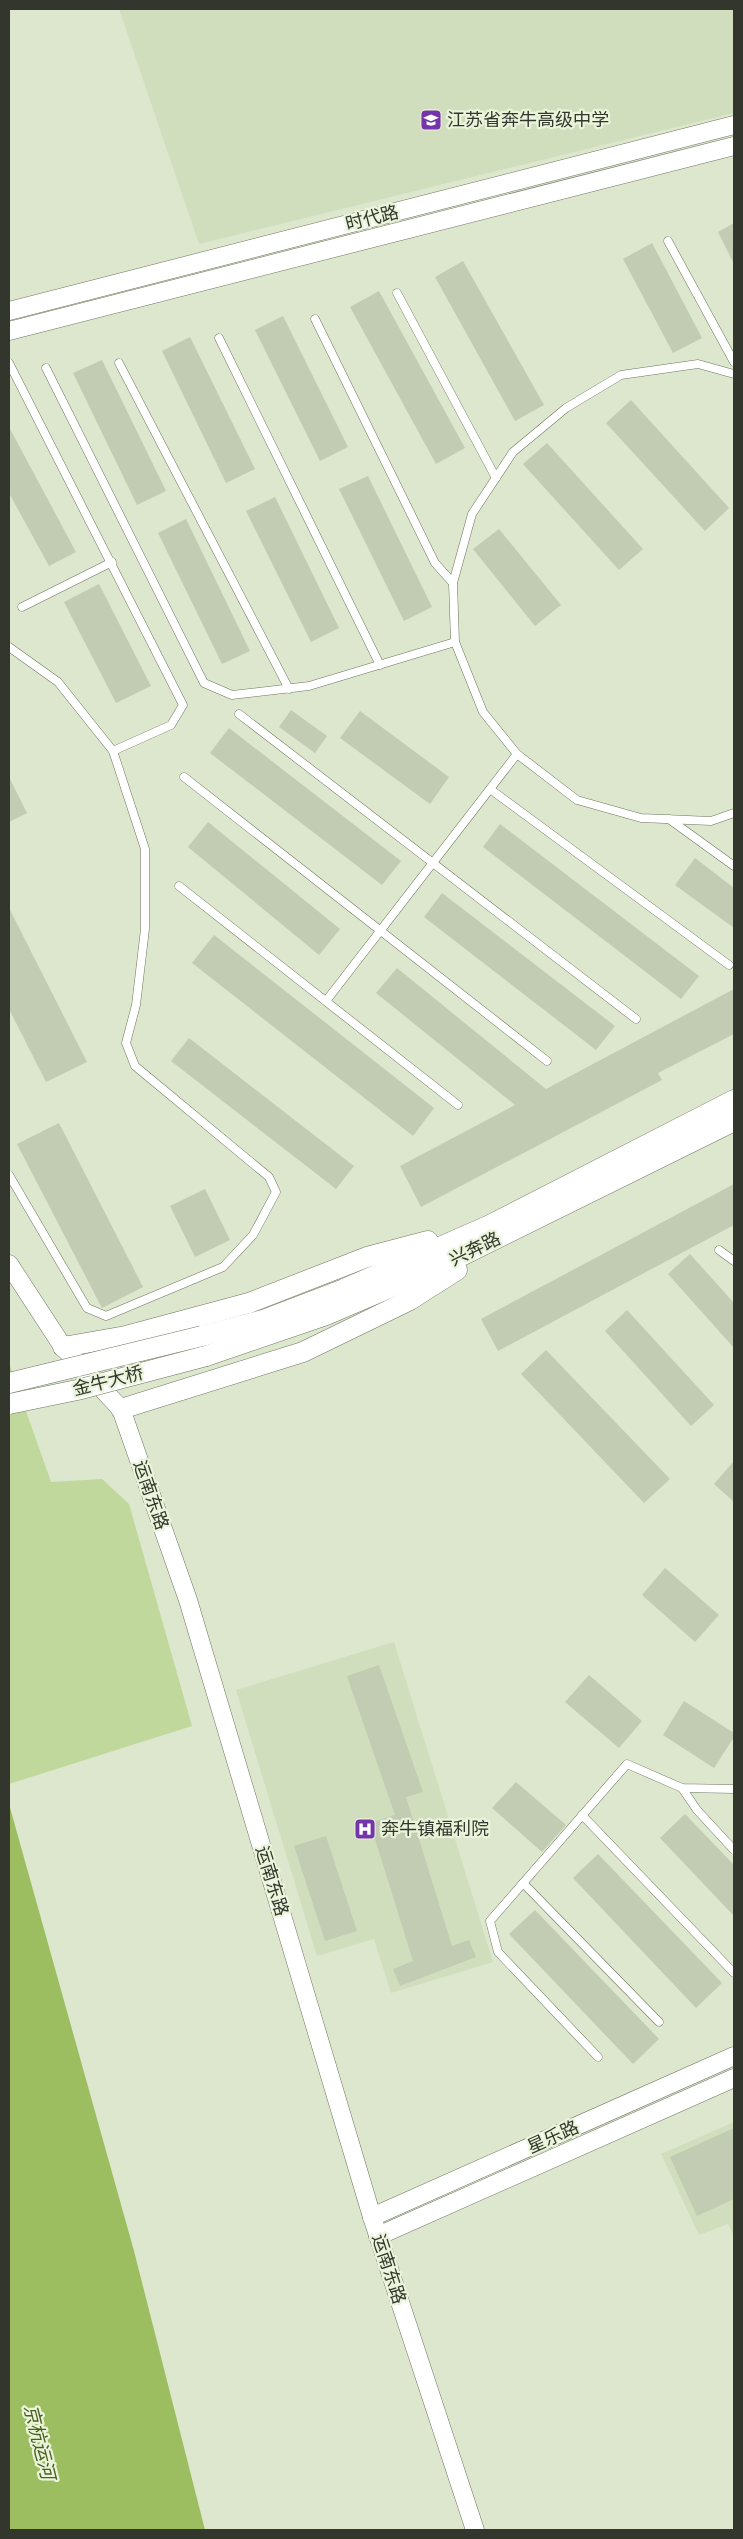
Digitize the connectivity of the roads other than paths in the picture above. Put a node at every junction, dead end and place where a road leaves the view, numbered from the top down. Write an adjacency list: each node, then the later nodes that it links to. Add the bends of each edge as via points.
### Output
1 (734, 125): 5 (street, 时代路)
2 (734, 146): 7 (street, 时代路)
3 (668, 241): 9 (lane)
4 (398, 292): 14 (lane)
5 (9, 311)
6 (315, 319): 16 (lane, via 435,563)
7 (9, 331)
8 (220, 338): 20 (lane)
9 (734, 362)
10 (9, 363): 15 (lane)
11 (119, 363): 21 (lane)
12 (46, 368): 21 (lane, via 204,683 232,695)
13 (734, 374): 14 (lane, via 698,364 621,375 566,408 513,452)
14 (496, 478): 16 (lane, via 472,514)
15 (112, 562): 17 (lane); 23 (lane, via 183,705 171,725)
16 (453, 583): 18 (lane)
17 (22, 608)
18 (455, 642): 20 (lane); 24 (lane, via 483,712)
19 (9, 647): 23 (lane, via 58,682)
20 (380, 665): 21 (lane, via 309,686)
21 (289, 688)
22 (239, 714): 29 (lane)
23 (113, 751): 40 (lane, via 144,849 145,929 136,1005 126,1043 135,1066 269,1177 276,1192 253,1235 223,1267 106,1316 87,1308)
24 (517, 754): 26 (lane); 28 (lane, via 578,800 641,818)
25 (184, 777): 32 (lane)
26 (490, 789): 29 (lane); 33 (lane)
27 (734, 813): 28 (lane, via 711,821)
28 (669, 819): 30 (lane)
29 (433, 863): 32 (lane); 35 (lane)
30 (734, 866)
31 (179, 886): 34 (lane)
32 (380, 931): 34 (lane); 36 (lane)
33 (729, 965)
34 (326, 1001): 38 (lane)
35 (636, 1019)
36 (547, 1061)
37 (734, 1100): 41 (main road)
38 (458, 1105)
39 (734, 1121): 41 (main road, 兴奔路)
40 (9, 1175)
41 (494, 1231): 45 (main road, via 367,1257 249,1302 126,1336); 46 (main road, 兴奔路, via 443,1265 326,1315); 47 (main road, 金牛大桥, bridge, via 263,1320); 49 (main road, via 463,1266 410,1300 303,1352)
42 (719, 1250): 43 (lane)
43 (734, 1261)
44 (9, 1264): 45 (street, 运南东路)
45 (63, 1347): 49 (street, 运南东路)
46 (206, 1356): 48 (main road, 金牛大桥, bridge)
47 (9, 1383)
48 (9, 1404)
49 (121, 1409): 60 (street, 运南东路, via 188,1600)
50 (682, 1788): 51 (lane); 52 (lane, via 627,1764); 53 (lane, via 696,1810)
51 (734, 1789)
52 (582, 1815): 54 (lane); 55 (lane)
53 (734, 1850)
54 (523, 1883): 56 (lane); 58 (lane, via 490,1920 498,1952)
55 (734, 1973)
56 (660, 2022)
57 (734, 2056): 60 (street, 星乐路)
58 (598, 2057)
59 (734, 2078): 61 (street, 星乐路)
60 (372, 2217): 61 (street, 运南东路)
61 (378, 2236): 62 (street, 运南东路)
62 (475, 2530)

